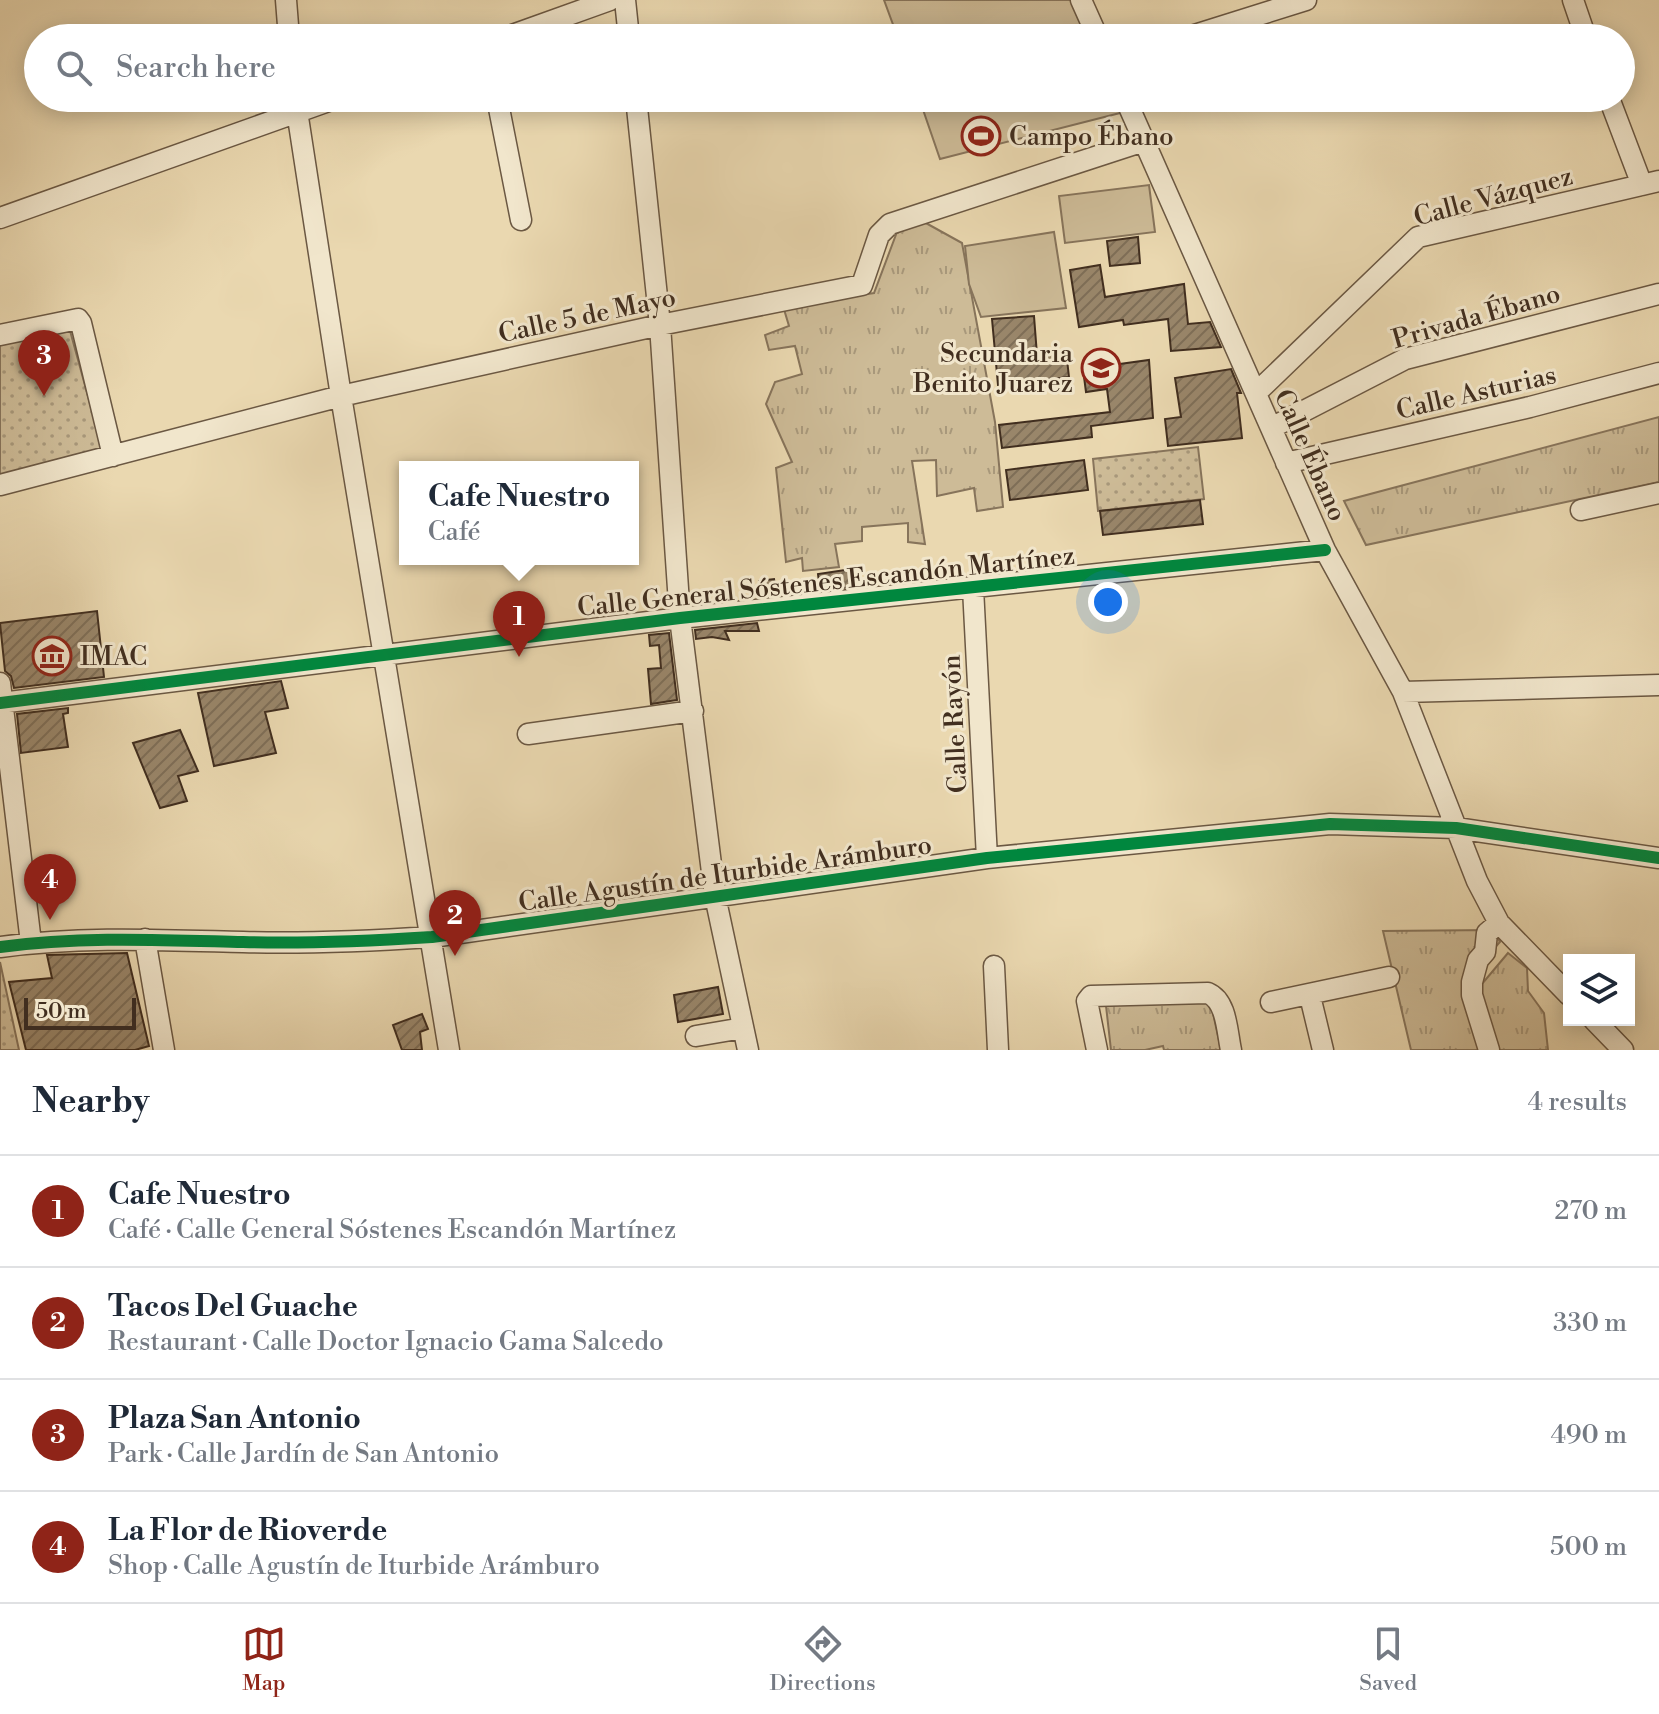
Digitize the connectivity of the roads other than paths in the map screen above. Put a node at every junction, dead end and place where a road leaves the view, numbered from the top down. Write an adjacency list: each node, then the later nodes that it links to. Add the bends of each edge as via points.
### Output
1 (286, 0): 8 (street)
2 (610, 0): 9 (street)
3 (625, 0): 10 (street)
4 (1081, 0): 11 (street)
5 (1306, 0): 7 (street)
6 (1580, 2): 13 (street)
7 (1243, 10): 12 (street)
8 (288, 24)
9 (543, 24)
10 (628, 24)
11 (1092, 24)
12 (1214, 24)
13 (1584, 24)
14 (278, 112): 22 (street)
15 (297, 112): 29 (street)
16 (500, 112): 23 (street)
17 (637, 112): 25 (street)
18 (1131, 112): 20 (street, Calle Ébano)
19 (1616, 112): 21 (street)
20 (1144, 141): 25 (street, Calle 5 de Mayo, via 890,224 879,235 862,285); 28 (street, Calle Ébano)
21 (1650, 183): 28 (street, Calle Vázquez, via 1418,237)
22 (0, 218)
23 (521, 220)
24 (1659, 294): 30 (street, Privada Ébano, via 1405,359)
25 (660, 325): 29 (street, Calle 5 de Mayo); 38 (street)
26 (0, 335): 31 (street, via 78,319)
27 (1659, 373): 32 (street, Calle Asturias)
28 (1256, 393): 30 (street, Calle Ébano)
29 (341, 396): 31 (street, Calle 5 de Mayo); 39 (street)
30 (1271, 428): 32 (street, Calle Ébano)
31 (113, 456): 33 (street, Calle 5 de Mayo)
32 (1296, 460): 36 (street, Calle Ébano)
33 (0, 485)
34 (1659, 493): 35 (street)
35 (1581, 510)
36 (1325, 550): 37 (street, Calle General Sóstenes Escandón Martínez); 41 (street, Calle Ébano)
37 (973, 588): 38 (street, Calle General Sóstenes Escandón Martínez); 46 (street, Calle Rayón)
38 (680, 618): 39 (street, Calle General Sóstenes Escandón Martínez); 43 (street)
39 (383, 653): 42 (street, Calle General Sóstenes Escandón Martínez); 50 (street)
40 (1659, 685): 41 (street)
41 (1403, 692): 45 (street, Calle Ébano)
42 (1, 697): 52 (street)
43 (693, 711): 44 (street); 48 (street)
44 (528, 734)
45 (1456, 828): 46 (street, Calle Agustín de Iturbide Arámburo, via 1330,824); 47 (street, Calle Agustín de Iturbide Arámburo); 49 (street, Calle Ébano)
46 (987, 858): 48 (street, Calle Agustín de Iturbide Arámburo)
47 (1659, 858)
48 (715, 896): 50 (street, Calle Agustín de Iturbide Arámburo); 60 (street)
49 (1499, 923): 56 (street, Calle Ébano); 69 (street, via 1487,933 1472,982)
50 (432, 937): 51 (street, Calle Agustín de Iturbide Arámburo); 63 (street)
51 (145, 939): 52 (street, Calle Agustín de Iturbide Arámburo); 62 (street)
52 (31, 943): 53 (street, Calle Agustín de Iturbide Arámburo)
53 (0, 947)
54 (994, 966): 65 (street)
55 (1389, 977): 57 (street)
56 (1563, 989)
57 (1310, 996): 58 (street); 68 (street)
58 (1271, 1002)
59 (1600, 1026): 70 (street)
60 (743, 1028): 61 (street); 64 (street)
61 (696, 1036)
62 (164, 1050)
63 (449, 1050)
64 (748, 1050)
65 (998, 1050)
66 (1097, 1050): 67 (street, via 1087,1001 1091,996 1208,993 1221,1005)
67 (1231, 1050)
68 (1323, 1050)
69 (1489, 1050)
70 (1623, 1050)

